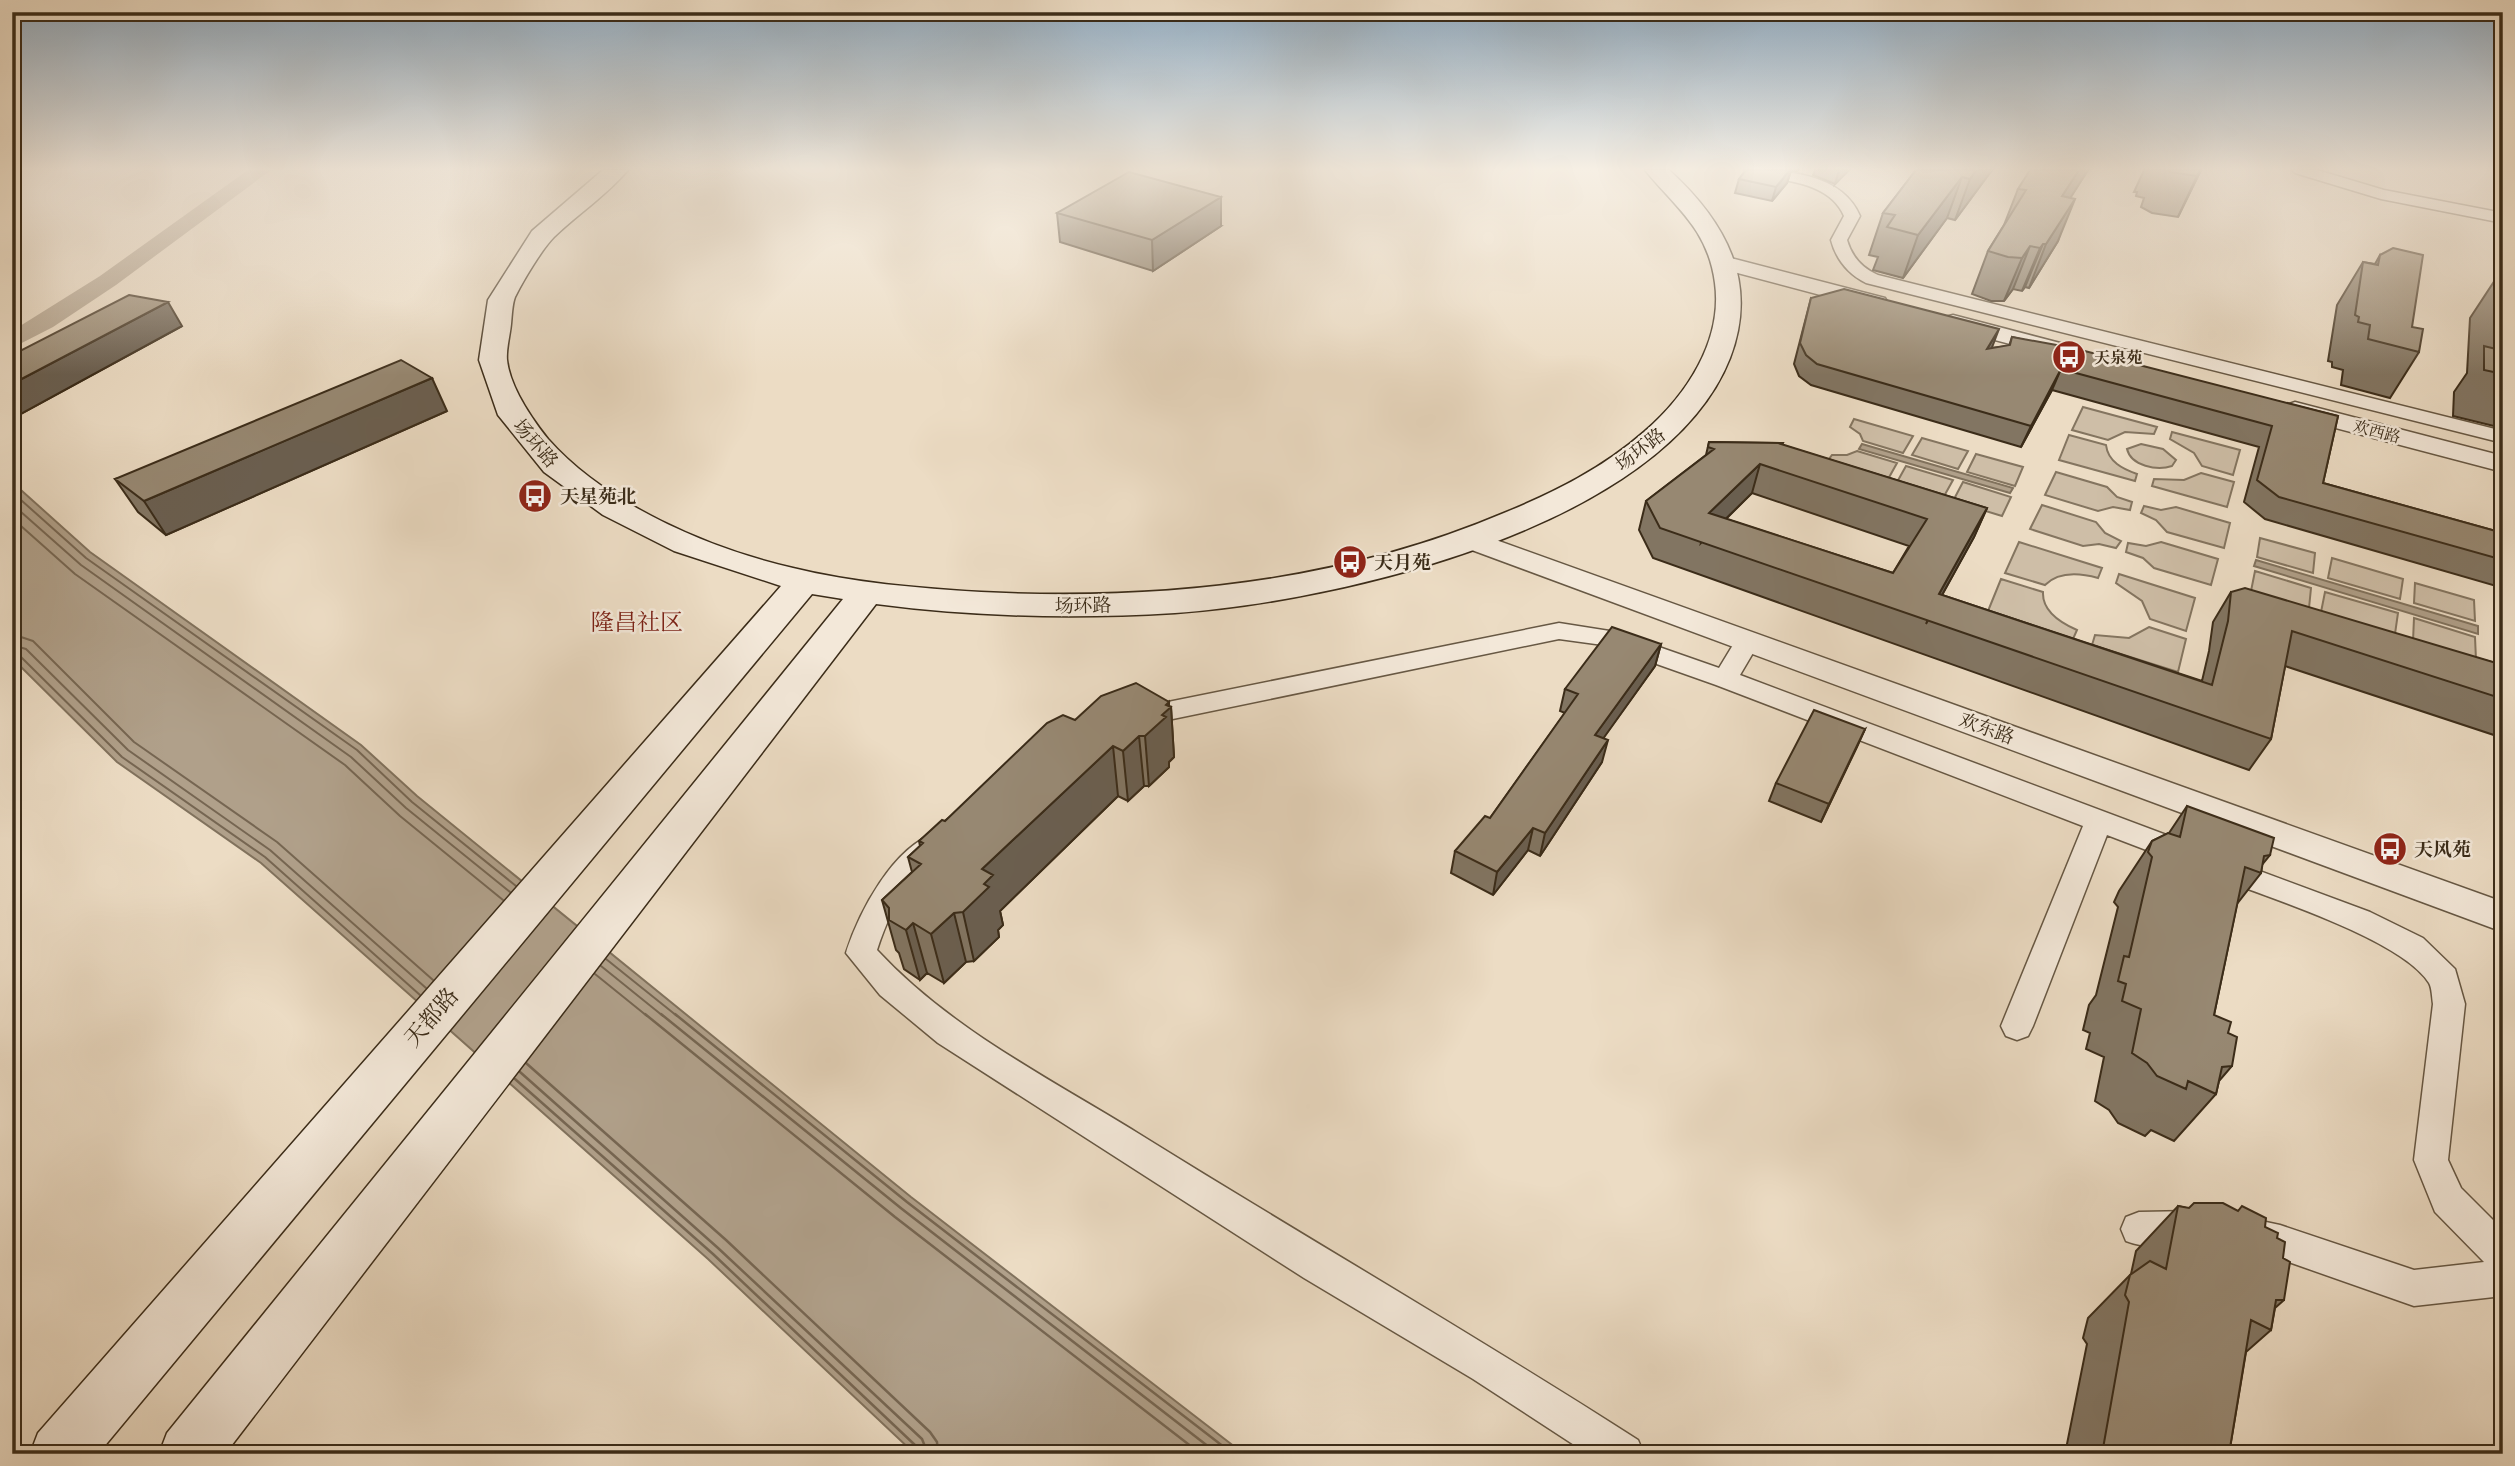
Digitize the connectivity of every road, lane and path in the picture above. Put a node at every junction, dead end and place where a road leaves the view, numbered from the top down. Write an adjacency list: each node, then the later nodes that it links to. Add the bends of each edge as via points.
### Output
1 (536, 238): 10 (main road, 场环路, via 504,288 492,341 496,380 528,439 567,478 618,512 720,556)
2 (1712, 238): 4 (main road, 场环路)
3 (1840, 238): 5 (street, via 1840,248 1859,274)
4 (1723, 262): 5 (street); 9 (main road, 场环路, via 1729,285 1729,320 1721,350 1704,383 1671,424 1622,465 1577,493)
5 (2148, 360): 7 (street)
6 (2277, 405): 8 (street, 欢西路)
7 (2503, 437)
8 (2503, 464)
9 (1471, 540): 11 (main road, 场环路, via 1327,580 1176,602 1009,606); 12 (street, 欢东路)
10 (804, 581): 11 (main road, 场环路); 22 (main road, 天都路)
11 (867, 593): 23 (main road)
12 (1748, 641): 13 (street); 17 (street, 欢东路)
13 (1725, 679): 14 (street, via 1607,638 1559,631 1158,713); 15 (street)
14 (1107, 733)
15 (2099, 821): 18 (street); 20 (street, via 2359,920 2412,947 2444,978 2449,1004 2431,1160 2448,1200)
16 (953, 830): 24 (street, via 901,874 868,930 861,953 891,986 960,1040)
17 (2503, 917)
18 (2017, 1026)
19 (2139, 1229): 21 (street, via 2210,1227 2269,1239 2414,1288)
20 (2503, 1256)
21 (2503, 1278)
22 (59, 1454)
23 (188, 1454)
24 (1624, 1454)

